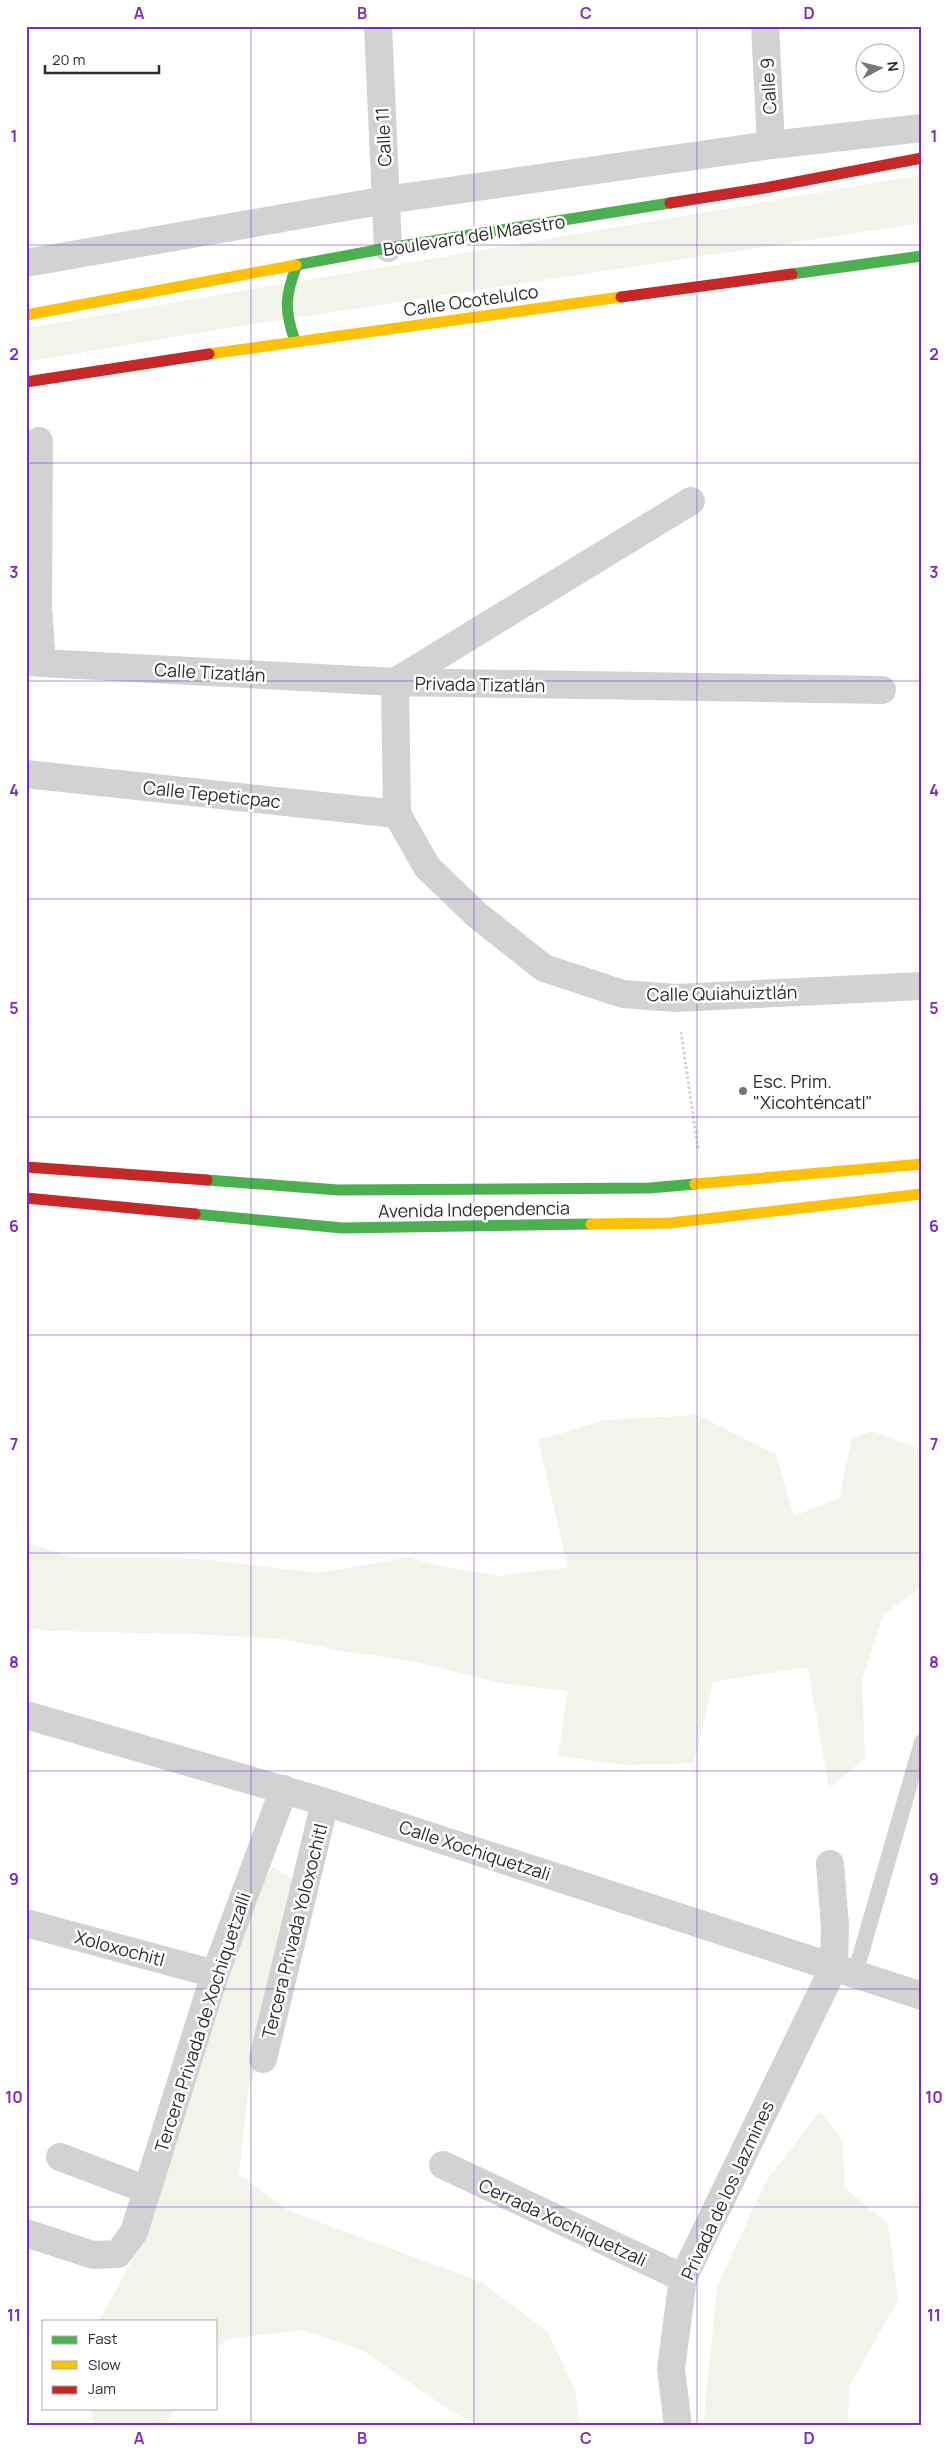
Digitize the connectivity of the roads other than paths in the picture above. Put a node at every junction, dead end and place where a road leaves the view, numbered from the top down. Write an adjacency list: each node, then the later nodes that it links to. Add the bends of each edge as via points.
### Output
1 (378, 26): 6 (street, Calle 11)
2 (765, 26): 4 (street, Calle 9)
3 (922, 128): 4 (street)
4 (772, 145): 6 (street)
5 (922, 158): 7 (main road, Boulevard del Maestro, via 765,188)
6 (386, 200): 7 (street, Calle 11); 9 (street)
7 (388, 248): 10 (main road, Boulevard del Maestro)
8 (922, 256): 12 (main road, Calle Ocotelulco)
9 (26, 263)
10 (297, 265): 11 (main road, Boulevard del Maestro); 12 (main road, via 286,291 286,316)
11 (26, 315)
12 (295, 341): 13 (main road, Calle Ocotelulco)
13 (26, 382)
14 (39, 442): 16 (street, via 38,607)
15 (691, 501): 17 (street, Privada Tizatlán)
16 (34, 662): 17 (street, Calle Tizatlán)
17 (395, 682): 18 (street, Privada Tizatlán); 20 (street, Calle Quiahuiztlán)
18 (882, 690)
19 (26, 774): 20 (street, Calle Tepeticpac)
20 (397, 814): 21 (street, Calle Quiahuiztlán, via 428,866 477,915 544,968 623,994 676,998)
21 (922, 986)
22 (922, 1164): 23 (main road, Avenida Independencia, via 650,1188 338,1190)
23 (26, 1167)
24 (922, 1194): 25 (main road, Avenida Independencia, via 670,1223 342,1228)
25 (26, 1198)
26 (26, 1715): 28 (street, Calle Xochiquetzali)
27 (922, 1742): 32 (lane)
28 (284, 1789): 29 (street, Calle Xochiquetzali); 33 (street, Tercera Privada de Xochiquetzalli)
29 (325, 1802): 32 (street, Calle Xochiquetzali); 35 (street, Tercera Privada Yoloxochitl)
30 (830, 1864): 32 (street, via 835,1926)
31 (26, 1923): 33 (street, Xoloxochitl)
32 (845, 1970): 34 (street, Calle Xochiquetzali); 40 (street, Privada de los Jazmines)
33 (215, 1974): 38 (street, Tercera Privada de Xochiquetzalli)
34 (922, 1996)
35 (263, 2059)
36 (60, 2157): 38 (street)
37 (443, 2165): 40 (street, Cerrada Xochiquetzali)
38 (147, 2190): 39 (street, Tercera Privada de Xochiquetzalli, via 134,2232 118,2254 93,2255)
39 (26, 2233)
40 (683, 2278): 41 (street, Privada de los Jazmines, via 671,2369)
41 (678, 2426)

